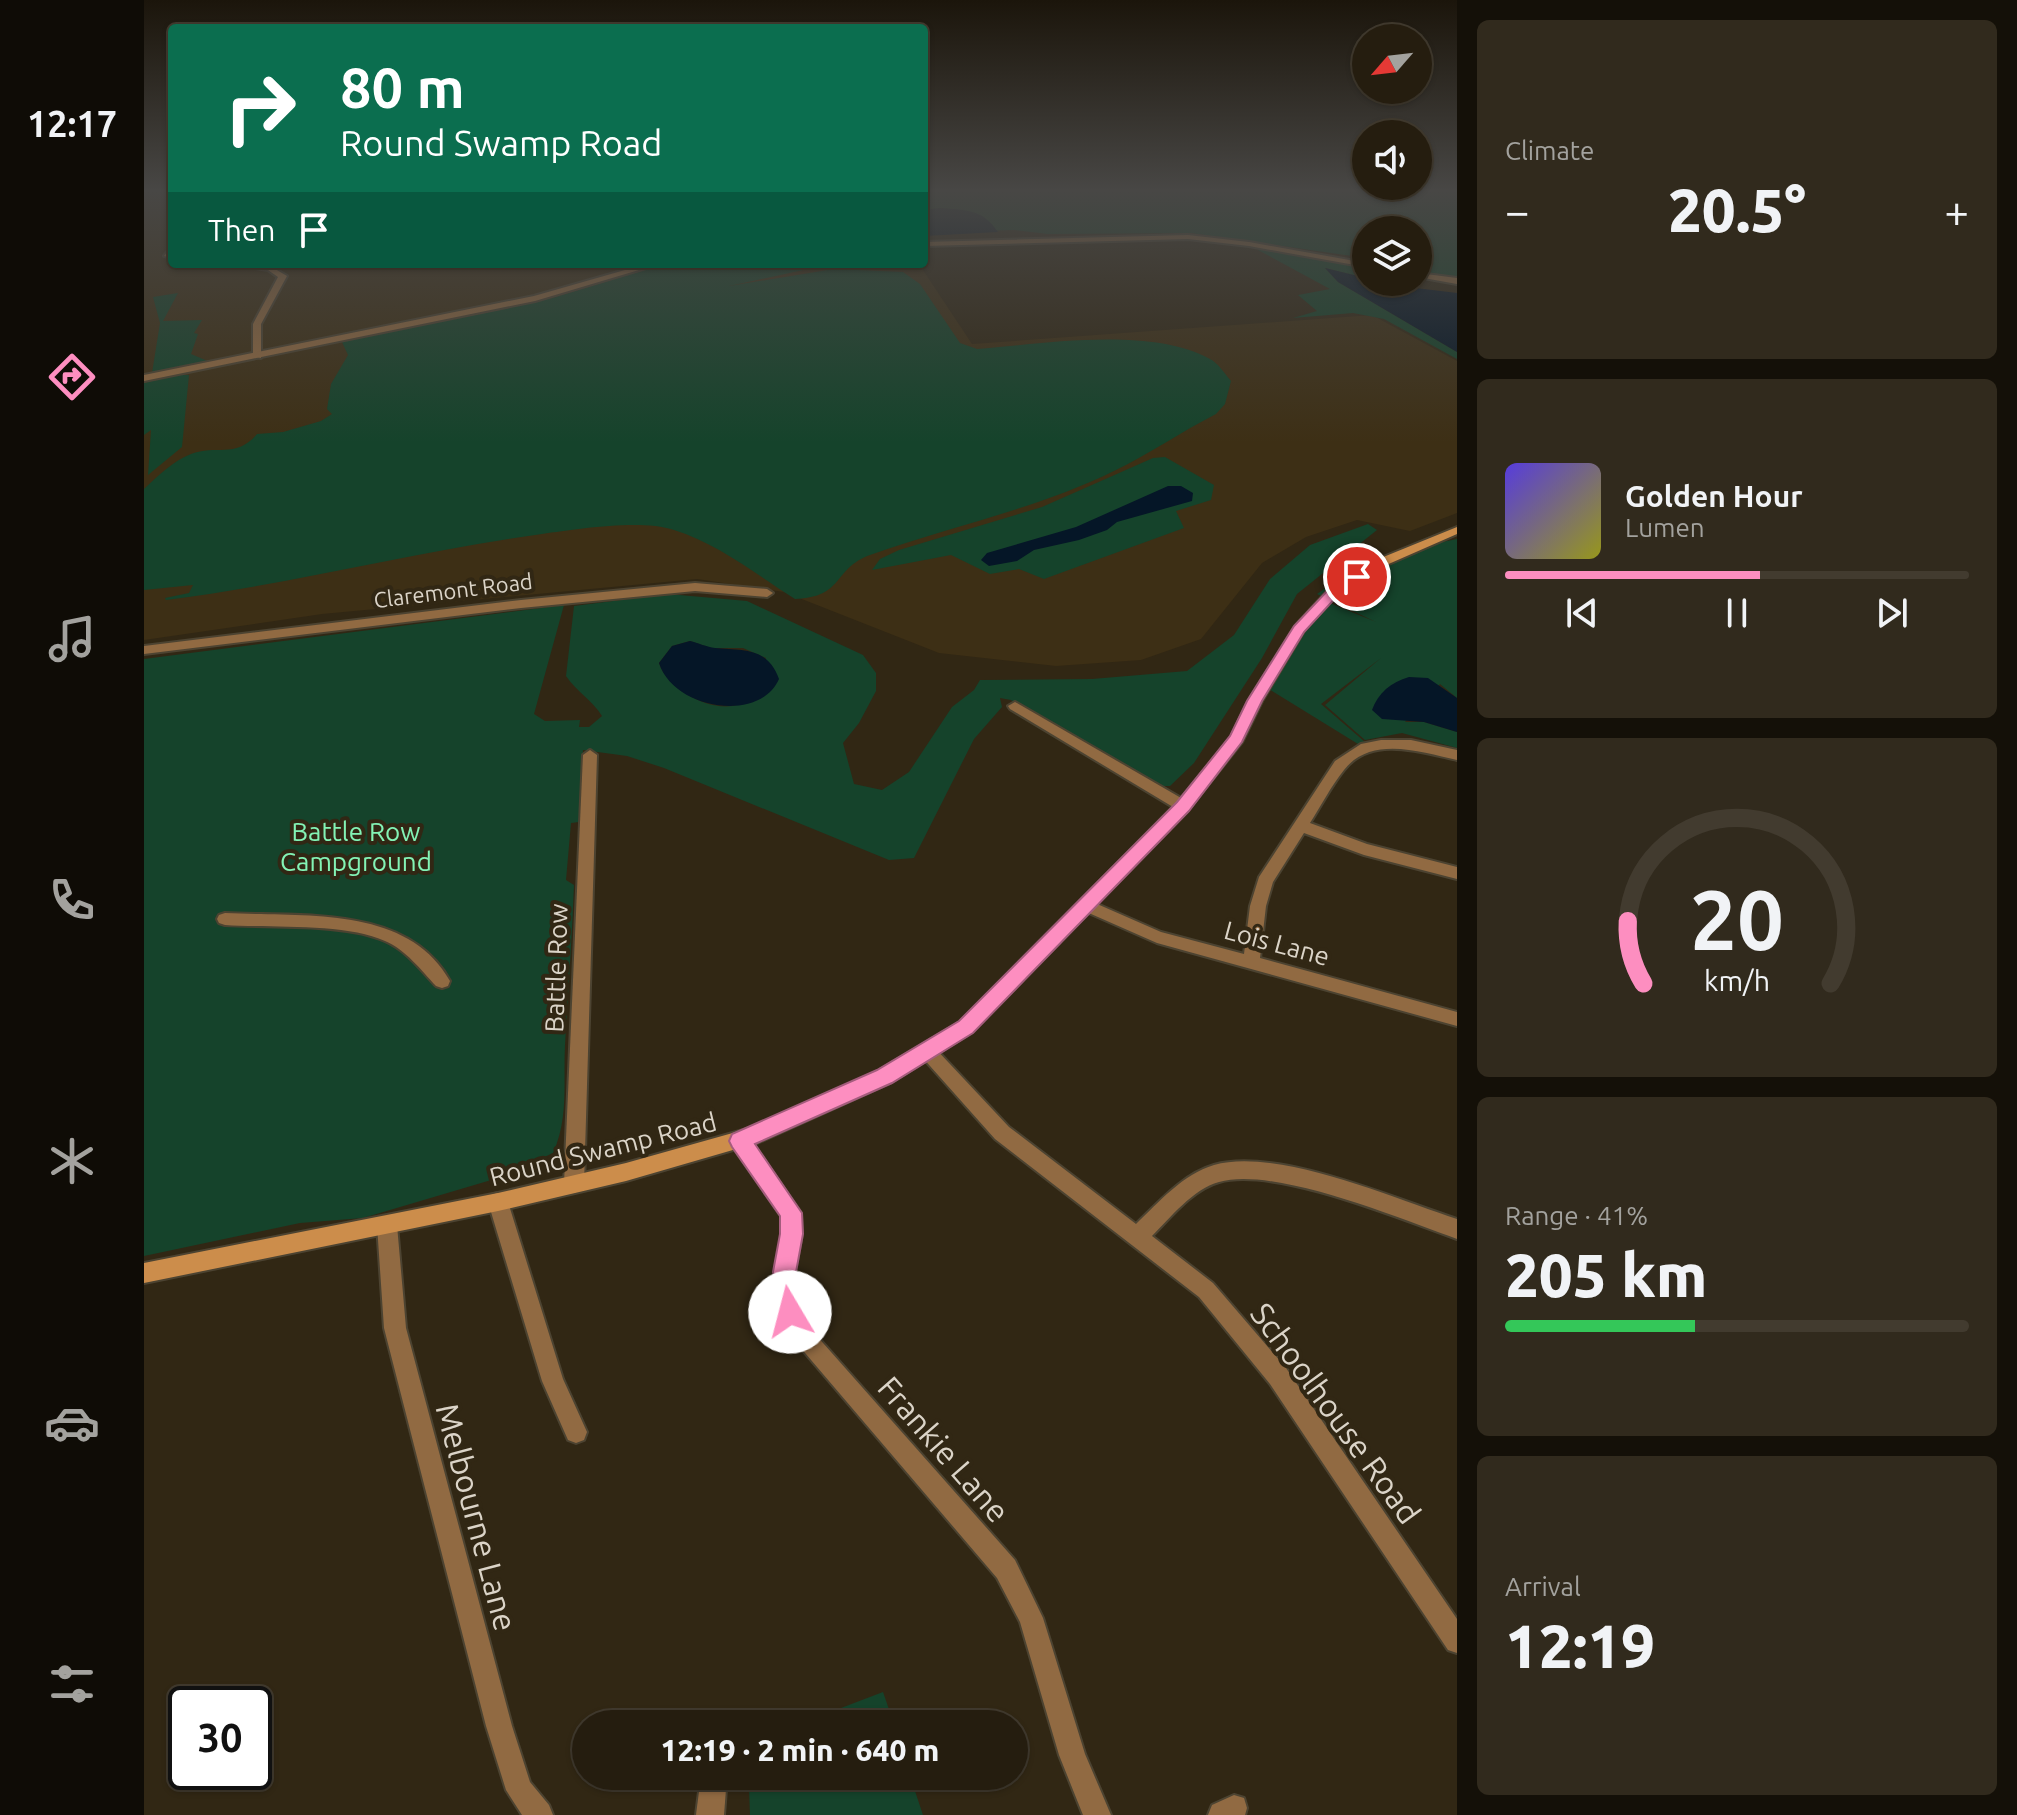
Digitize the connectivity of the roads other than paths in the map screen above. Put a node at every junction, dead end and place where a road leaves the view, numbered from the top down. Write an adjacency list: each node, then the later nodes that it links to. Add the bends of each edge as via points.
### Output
1 (279, 274): 5 (street, via 283,276 257,324)
2 (622, 274): 5 (street)
3 (1432, 277): 4 (street)
4 (1457, 281)
5 (258, 356): 6 (street)
6 (144, 378)
7 (1457, 530): 13 (main road, Round Swamp Road, via 1380,563 1334,591 1299,629 1237,739)
8 (767, 593): 9 (street, Claremont Road, via 695,587)
9 (144, 650)
10 (1015, 706): 13 (street)
11 (590, 755): 23 (street, Battle Row)
12 (1457, 755): 14 (street, via 1396,743 1351,753)
13 (1183, 806): 16 (main road, Round Swamp Road)
14 (1301, 826): 15 (street); 18 (street, via 1265,881)
15 (1457, 873)
16 (1088, 906): 18 (street, Lois Lane, via 1157,937); 21 (main road, Round Swamp Road, via 966,1027)
17 (225, 919): 19 (street, via 364,928 391,936)
18 (1251, 962): 20 (street, Lois Lane)
19 (442, 981)
20 (1457, 1019)
21 (928, 1052): 22 (main road, Round Swamp Road); 27 (street, Schoolhouse Road, via 1002,1133)
22 (740, 1141): 23 (main road, Round Swamp Road); 34 (street, Frankie Lane, via 791,1213 785,1272 790,1312 801,1333 1006,1569 1031,1618 1072,1755)
23 (574, 1184): 24 (main road, Round Swamp Road)
24 (498, 1202): 25 (main road, Round Swamp Road); 29 (street, via 553,1381)
25 (387, 1225): 28 (main road, Round Swamp Road); 32 (street, Melbourne Lane, via 395,1328 499,1726 519,1790)
26 (1457, 1229): 27 (street, via 1285,1175 1249,1169 1215,1173 1195,1184)
27 (1138, 1236): 30 (street, Schoolhouse Road, via 1206,1290 1278,1376)
28 (144, 1273)
29 (576, 1432)
30 (1457, 1641)
31 (713, 1790): 33 (street)
32 (539, 1815)
33 (710, 1815)
34 (1097, 1815)

